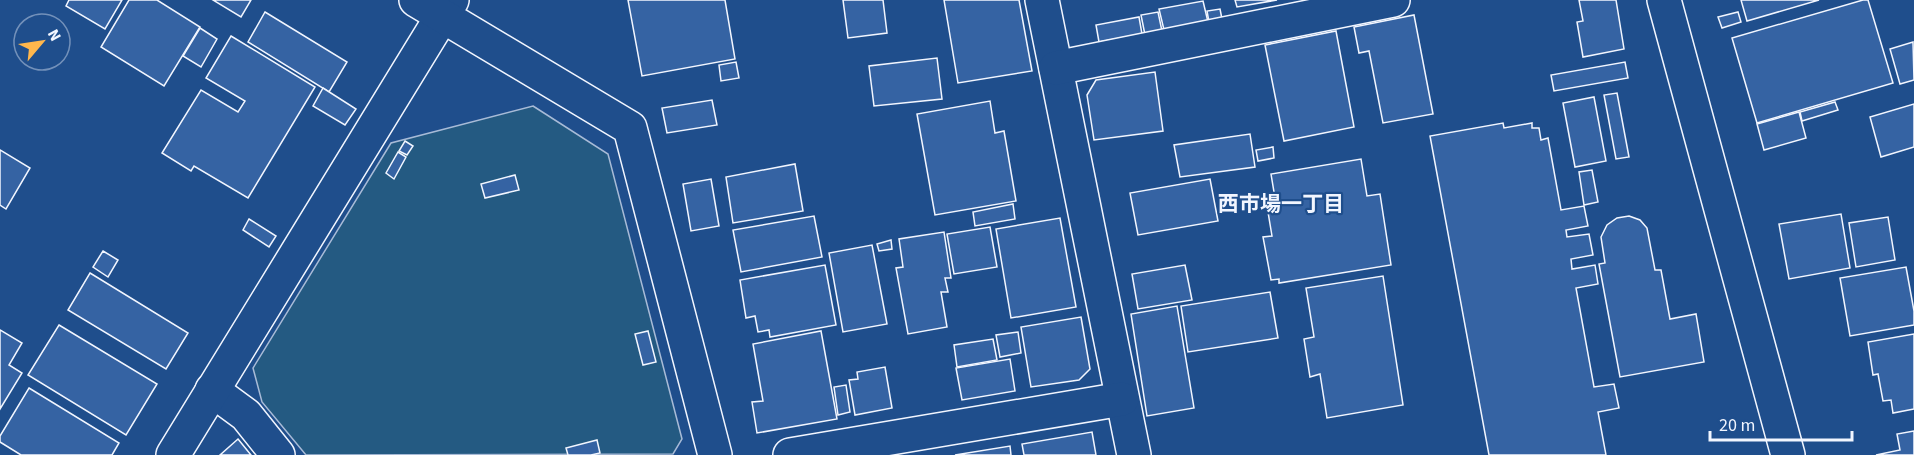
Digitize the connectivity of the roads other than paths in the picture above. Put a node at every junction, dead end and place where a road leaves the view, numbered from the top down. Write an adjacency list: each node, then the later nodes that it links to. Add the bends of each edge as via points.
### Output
1 (1042, 0): 5 (street)
2 (1393, 0): 5 (street)
3 (1664, 0): 13 (street)
4 (437, 5): 6 (street); 10 (street, via 630,128)
5 (1056, 68): 7 (street)
6 (212, 390): 8 (street); 9 (street, via 246,415)
7 (1122, 399): 11 (street); 12 (street)
8 (173, 455)
9 (278, 455)
10 (715, 455)
11 (790, 455)
12 (1134, 455)
13 (1788, 455)

